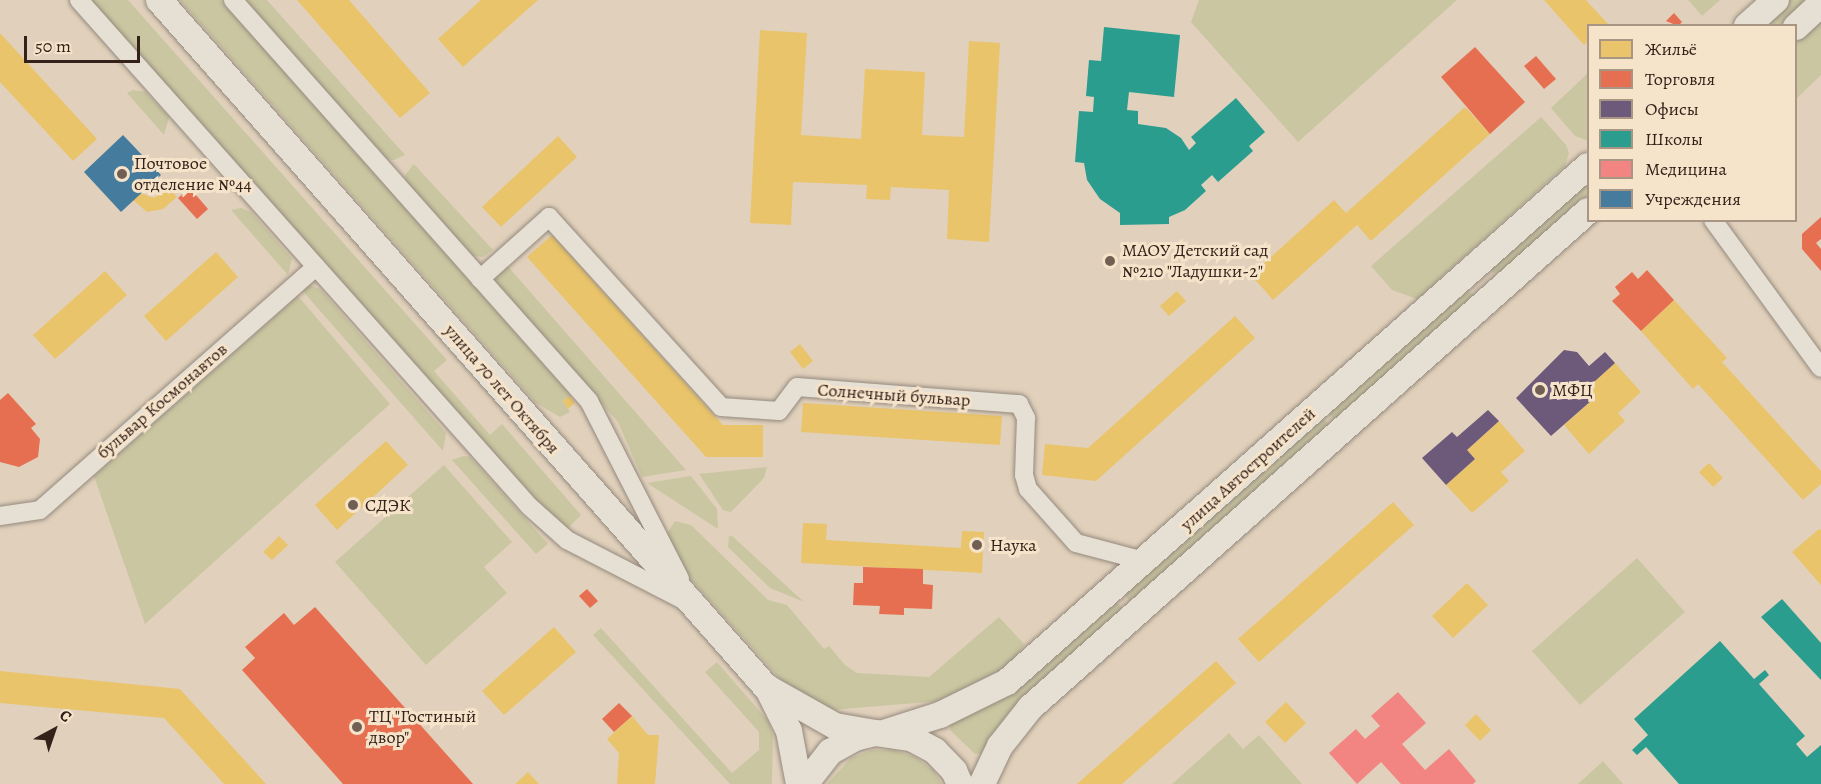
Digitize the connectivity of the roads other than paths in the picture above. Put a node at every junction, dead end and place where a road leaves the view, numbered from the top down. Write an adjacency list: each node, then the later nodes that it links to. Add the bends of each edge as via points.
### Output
1 (79, 0): 11 (street)
2 (159, 0): 18 (main road, улица 70 лет Октября)
3 (233, 0): 13 (street)
4 (1776, 0): 6 (main road)
5 (1821, 4): 7 (main road)
6 (1749, 24)
7 (1797, 26)
8 (1587, 167): 12 (main road, улица Автостроителей)
9 (1587, 212): 14 (main road, улица Автостроителей)
10 (1714, 222): 15 (street)
11 (316, 267): 16 (street, бульвар Космонавтов, via 40,510); 18 (street, via 529,506 567,540)
12 (1470, 271): 14 (main road); 17 (main road, улица Автостроителей)
13 (480, 279): 17 (street, Солнечный бульвар, via 549,217 721,406 779,411 797,387 1019,404 1026,418 1024,476 1028,489 1076,543); 18 (street, via 589,401)
14 (1493, 296): 24 (main road, улица Автостроителей, via 1030,708 1000,746)
15 (1821, 368)
16 (0, 516)
17 (1144, 561): 20 (main road, улица Автостроителей, via 1007,682 940,715)
18 (693, 605): 19 (main road, улица 70 лет Октября)
19 (766, 687): 20 (main road, улица 70 лет Октября, via 835,726); 21 (main road, via 789,731)
20 (880, 733): 22 (main road, улица Автостроителей, via 855,738 830,752); 23 (main road, улица 70 лет Октября, via 911,738 935,751 954,771)
21 (799, 784)
22 (805, 784)
23 (960, 784)
24 (982, 784)

